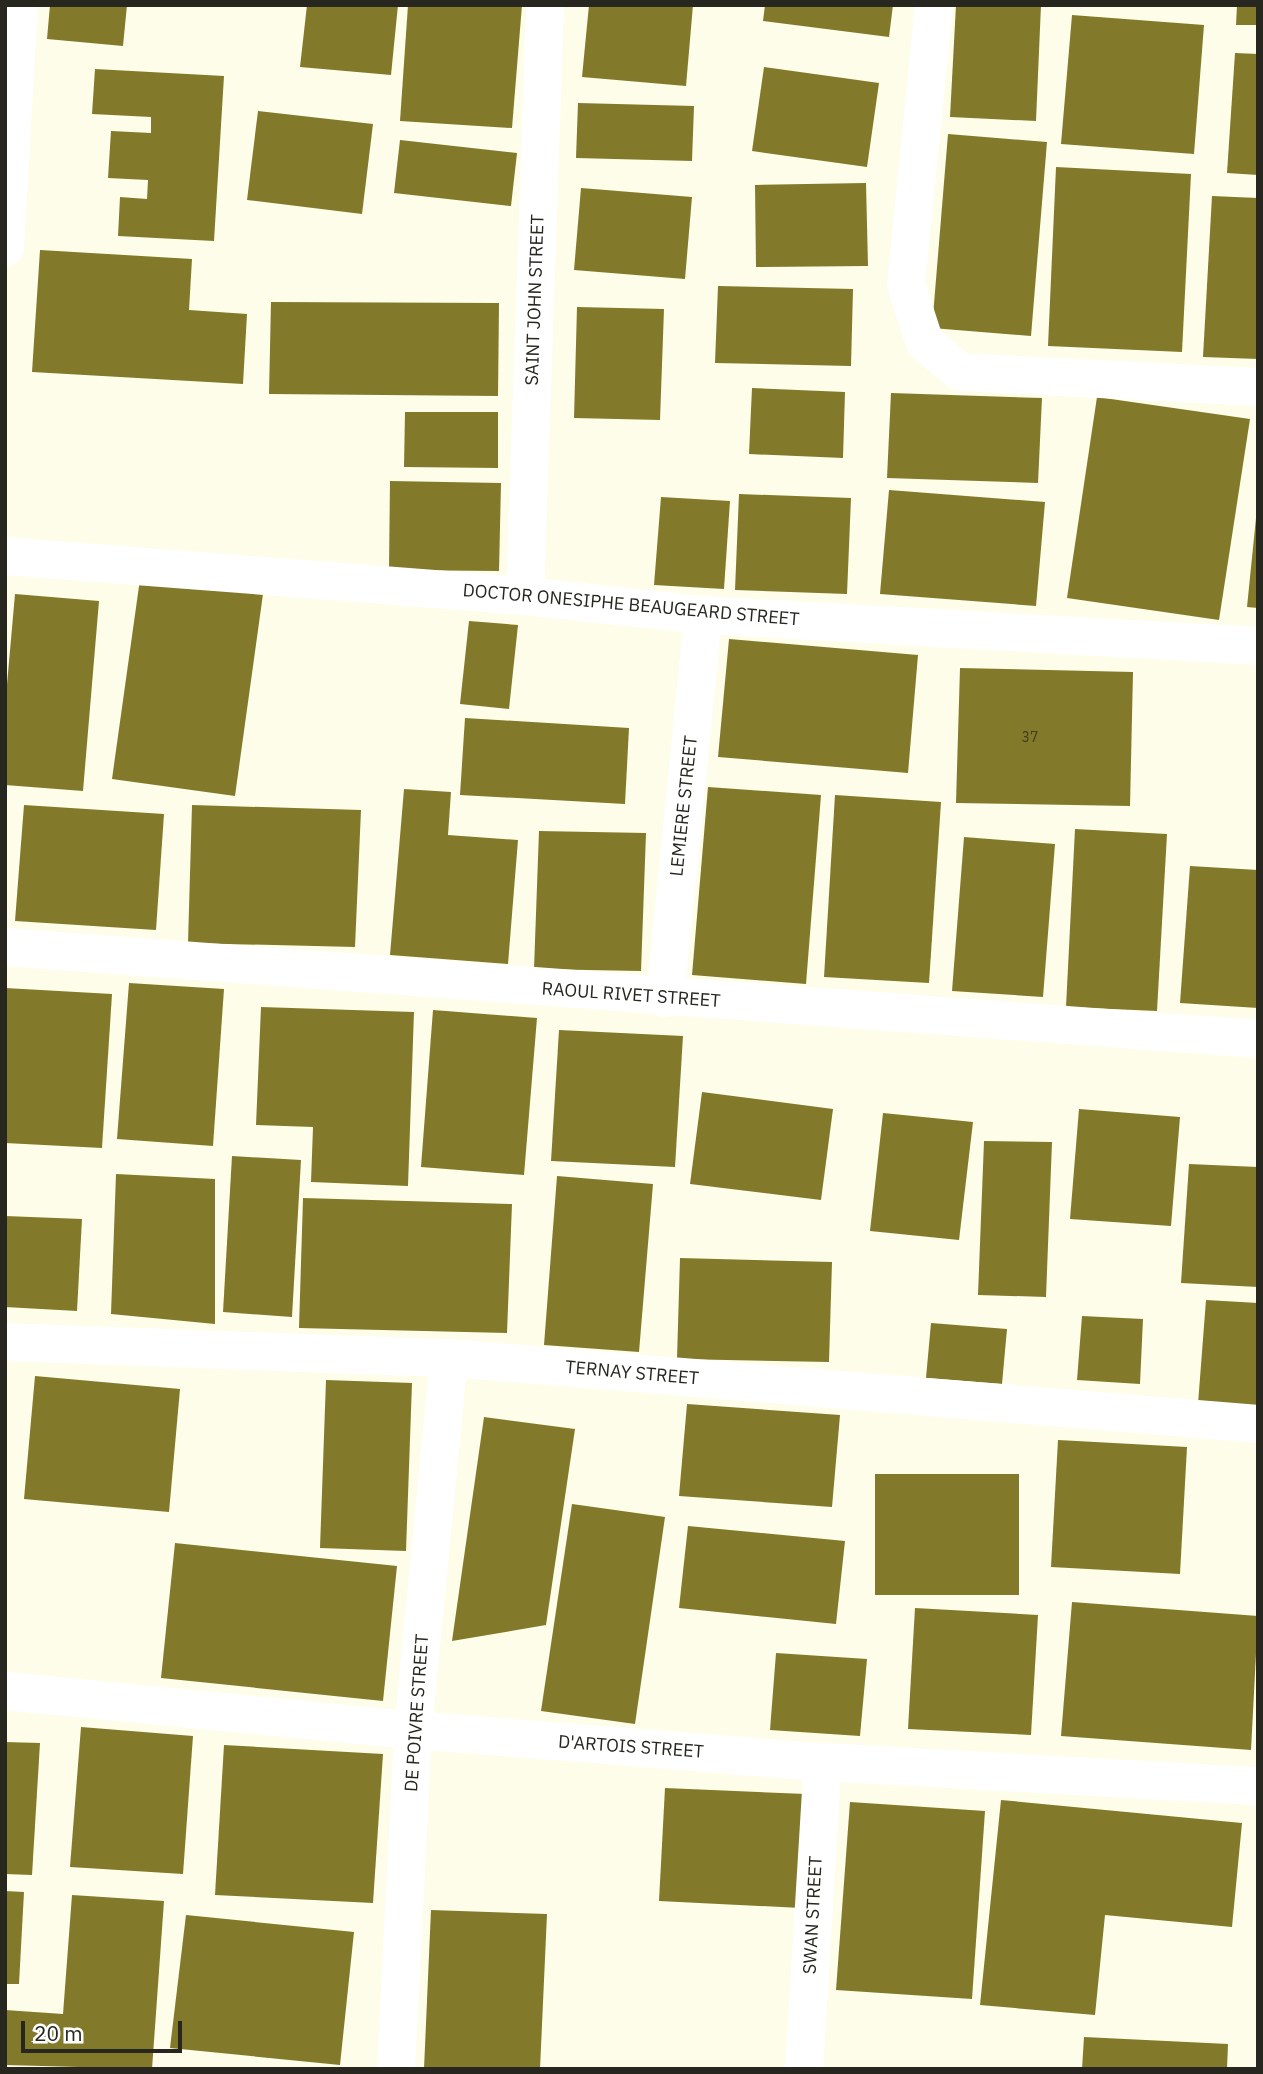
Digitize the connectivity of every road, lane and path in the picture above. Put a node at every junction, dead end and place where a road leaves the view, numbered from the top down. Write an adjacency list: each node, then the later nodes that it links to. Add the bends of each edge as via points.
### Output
1 (19, 5): 4 (street)
2 (545, 5): 7 (street, SAINT JOHN STREET)
3 (934, 5): 5 (street, via 906,285 925,343 960,372)
4 (5, 247)
5 (1258, 387)
6 (5, 556): 7 (street, DOCTOR ONESIPHE BEAUGEARD STREET)
7 (525, 596): 8 (street, DOCTOR ONESIPHE BEAUGEARD STREET)
8 (703, 615): 9 (street, DOCTOR ONESIPHE BEAUGEARD STREET); 11 (street, LEMIERE STREET)
9 (1258, 646)
10 (5, 947): 11 (street, RAOUL RIVET STREET)
11 (665, 998): 12 (street, RAOUL RIVET STREET)
12 (1258, 1038)
13 (5, 1342): 14 (street, TERNAY STREET)
14 (449, 1359): 15 (street, TERNAY STREET); 17 (street, DE POIVRE STREET)
15 (1258, 1424)
16 (5, 1691): 17 (street, D'ARTOIS STREET)
17 (413, 1730): 18 (street, D'ARTOIS STREET); 20 (street, DE POIVRE STREET)
18 (822, 1762): 19 (street, D'ARTOIS STREET); 21 (street, SWAN STREET)
19 (1258, 1786)
20 (396, 2069)
21 (804, 2069)

